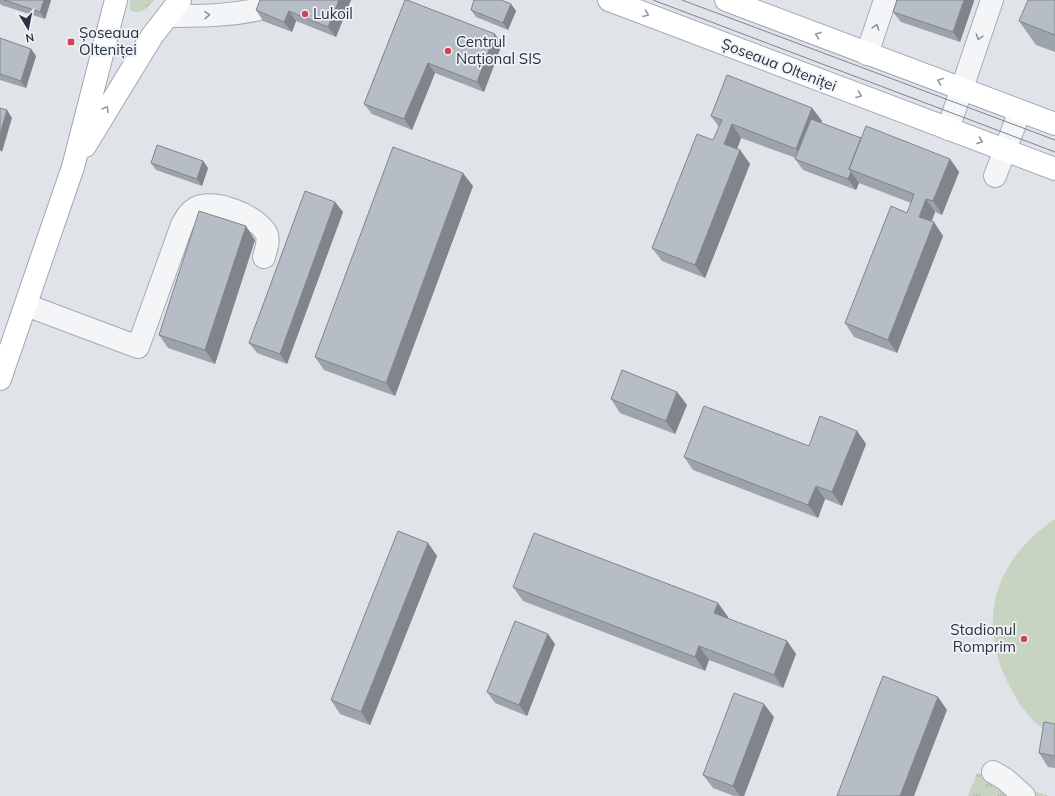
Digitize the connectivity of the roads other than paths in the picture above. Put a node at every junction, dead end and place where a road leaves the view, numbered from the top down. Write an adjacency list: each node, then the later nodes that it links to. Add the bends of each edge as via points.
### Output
1 (116, 0): 14 (main road)
2 (609, 0): 12 (main road, Șoseaua Olteniței, one-way to 12)
3 (726, 0): 8 (main road, one-way to 3)
4 (885, 0): 8 (street, one-way to 4)
5 (992, 0): 9 (street, one-way to 9)
6 (177, 6): 7 (street, one-way to 7, via 222,15); 14 (main road, one-way to 6, via 152,36)
7 (268, 7)
8 (867, 54): 9 (main road, one-way to 8)
9 (962, 89): 10 (main road); 12 (street)
10 (1020, 111): 11 (main road); 13 (street)
11 (1055, 124)
12 (948, 129): 13 (main road, Șoseaua Olteniței, one-way to 13)
13 (1005, 150): 15 (main road, Șoseaua Olteniței); 16 (street)
14 (72, 167): 18 (main road)
15 (1055, 169)
16 (995, 176)
17 (264, 256): 18 (street, via 268,242 266,234 253,218 221,207 197,207 182,225 138,347)
18 (26, 305): 19 (main road)
19 (0, 379)
20 (993, 772): 21 (street)
21 (1024, 796)

